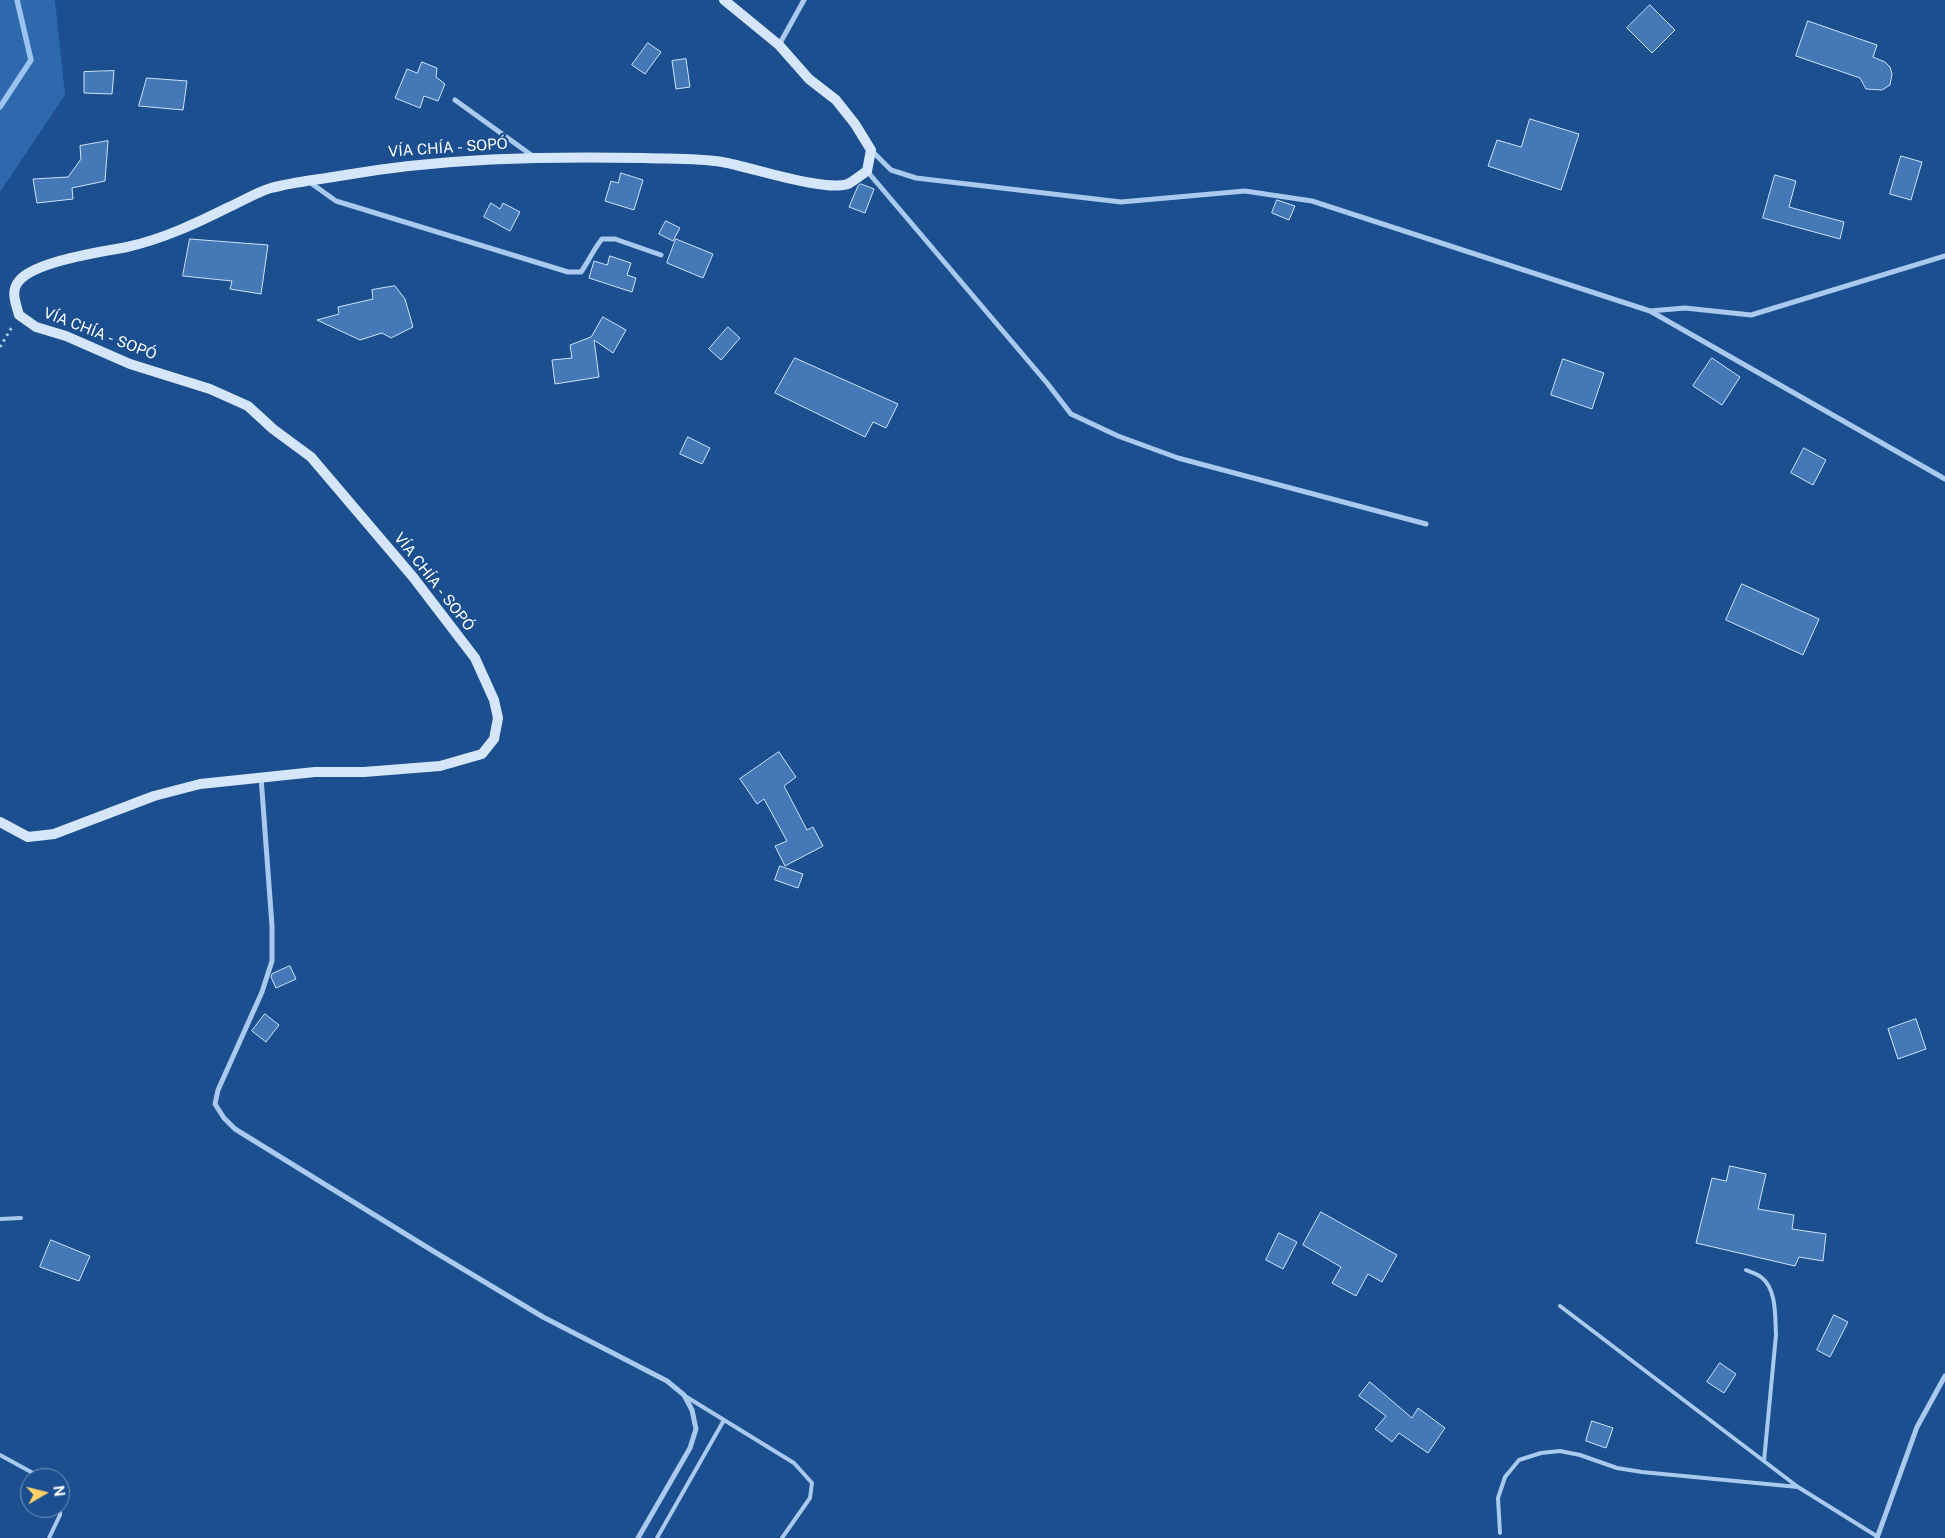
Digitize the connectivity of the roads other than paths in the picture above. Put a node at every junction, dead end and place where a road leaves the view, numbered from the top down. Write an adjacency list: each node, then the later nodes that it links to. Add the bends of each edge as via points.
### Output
1 (724, 0): 3 (street)
2 (804, 0): 3 (street)
3 (779, 46): 5 (street, via 809,79 836,100)
4 (455, 100): 6 (street)
5 (871, 150): 7 (street); 11 (street, via 891,170 916,178 1122,202 1245,191 1312,201)
6 (535, 158): 7 (street, VÍA CHÍA - SOPÓ, via 721,162 827,186 848,184); 8 (street, VÍA CHÍA - SOPÓ, via 454,160)
7 (867, 171): 13 (street, via 1071,414 1178,458)
8 (306, 180): 9 (street, via 336,201 568,272 581,272 602,239 615,239); 14 (street, VÍA CHÍA - SOPÓ, via 268,189 152,241 50,264 18,281 13,295 19,315 36,327 66,336 130,364 210,389 248,406 311,457 413,577 475,658 494,700 498,718 494,739 482,754 462,761 418,768)
9 (661, 254)
10 (1945, 256): 11 (street, via 1751,315 1685,308)
11 (1650, 311): 12 (street)
12 (1945, 479)
13 (1426, 524)
14 (261, 777): 15 (street, VÍA CHÍA - SOPÓ, via 200,784 154,796 54,834 28,836); 21 (street, via 272,960 262,992 218,1090 215,1104 224,1118 235,1129 433,1252 543,1317 667,1381)
15 (0, 822)
16 (21, 1218): 17 (lane)
17 (0, 1219)
18 (1746, 1270): 24 (lane, via 1768,1284 1775,1315)
19 (1560, 1306): 24 (lane)
20 (1945, 1376): 33 (street, via 1917,1427)
21 (684, 1395): 22 (lane); 30 (street, via 692,1410 696,1430 690,1448)
22 (724, 1420): 31 (lane); 32 (lane, via 794,1463 812,1483 810,1498)
23 (0, 1455): 25 (lane)
24 (1764, 1461): 26 (lane)
25 (24, 1468)
26 (1798, 1487): 28 (lane, via 1642,1472 1560,1451 1541,1453 1519,1460 1505,1477 1498,1498); 33 (lane)
27 (59, 1518): 29 (lane)
28 (1500, 1533)
29 (49, 1538)
30 (638, 1538)
31 (657, 1538)
32 (782, 1538)
33 (1878, 1538)

